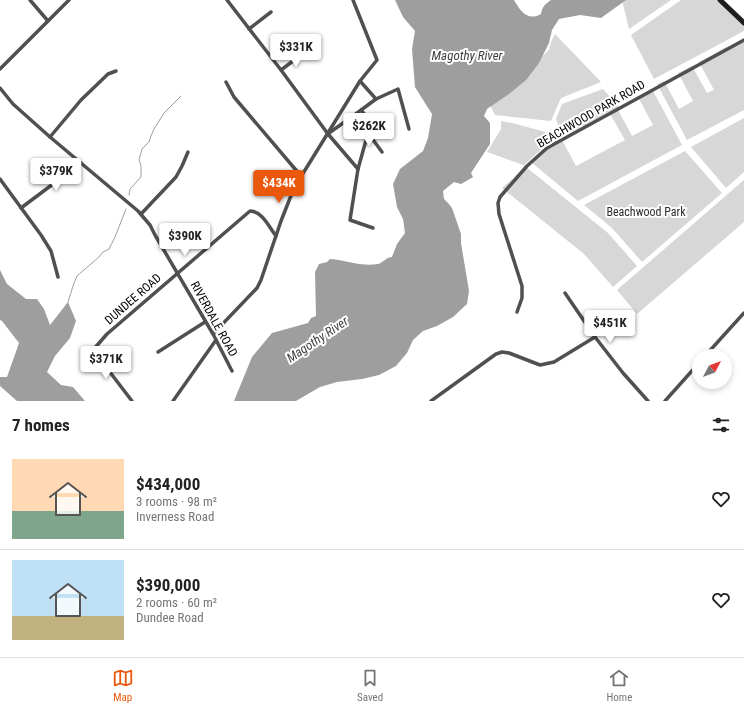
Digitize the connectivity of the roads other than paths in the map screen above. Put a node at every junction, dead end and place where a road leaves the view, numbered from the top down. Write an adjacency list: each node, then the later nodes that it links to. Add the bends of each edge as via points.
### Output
1 (30, 0): 7 (street)
2 (69, 0): 7 (street)
3 (227, 0): 9 (street)
4 (353, 0): 15 (street, via 377,60)
5 (720, 0): 8 (main road)
6 (271, 12): 9 (street)
7 (48, 21): 12 (street)
8 (744, 23)
9 (249, 29): 13 (street)
10 (744, 40): 37 (street, BEACHWOOD PARK ROAD, via 547,148 511,183 498,203 499,214 522,286 522,298)
11 (301, 55): 13 (street)
12 (0, 69)
13 (281, 70): 22 (street)
14 (116, 71): 23 (street, via 108,74 81,100)
15 (360, 81): 18 (street); 22 (street)
16 (226, 82): 28 (street, via 234,97)
17 (0, 88): 23 (street, RIVERDALE ROAD, via 13,104)
18 (376, 99): 19 (street); 20 (street, via 398,89)
19 (361, 110): 21 (street, via 373,124); 22 (street)
20 (409, 129)
21 (368, 133): 25 (street); 27 (street)
22 (328, 134): 27 (street); 28 (street)
23 (50, 137): 26 (street, RIVERDALE ROAD)
24 (188, 152): 31 (street, via 176,177)
25 (382, 152)
26 (81, 164): 30 (street); 31 (street, RIVERDALE ROAD)
27 (358, 168): 32 (street, via 350,220)
28 (301, 176): 33 (street)
29 (0, 179): 30 (street)
30 (21, 208): 35 (street, via 51,251)
31 (141, 214): 34 (street, RIVERDALE ROAD, via 150,225)
32 (373, 228)
33 (276, 236): 34 (street, DUNDEE ROAD, via 258,213 250,211); 40 (street, via 257,288)
34 (177, 274): 39 (street, RIVERDALE ROAD); 47 (street, DUNDEE ROAD, via 107,334 93,350)
35 (58, 277)
36 (565, 293): 41 (street)
37 (517, 312)
38 (744, 313): 43 (street)
39 (205, 322): 40 (street, RIVERDALE ROAD); 44 (street)
40 (212, 334): 42 (street, RIVERDALE ROAD)
41 (594, 337): 49 (street, via 554,362 540,365 509,353 496,354); 50 (street)
42 (216, 340): 45 (street, RIVERDALE ROAD); 48 (street)
43 (711, 349)
44 (158, 352)
45 (232, 371)
46 (692, 371): 51 (street)
47 (132, 401)
48 (173, 401)
49 (432, 401)
50 (648, 401)
51 (665, 401)

